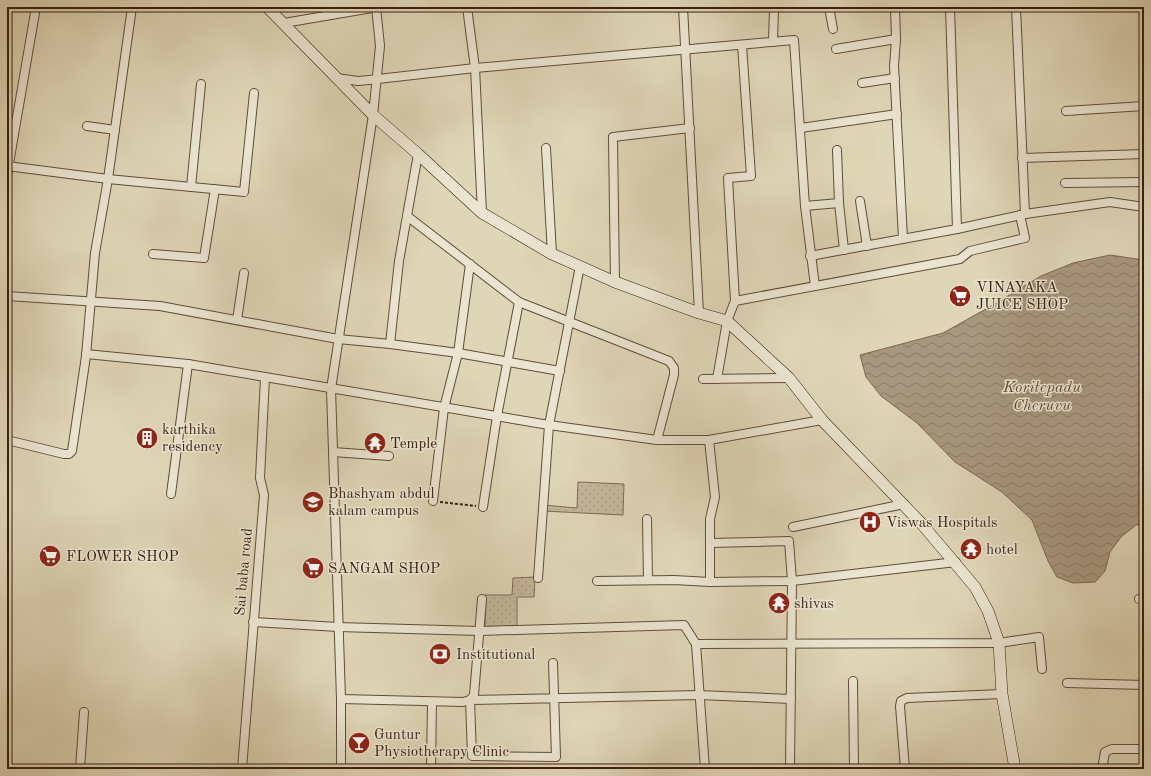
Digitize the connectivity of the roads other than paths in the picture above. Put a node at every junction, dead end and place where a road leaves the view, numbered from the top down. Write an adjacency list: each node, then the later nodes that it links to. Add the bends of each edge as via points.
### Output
1 (36, 7): 39 (street)
2 (132, 7): 33 (street)
3 (266, 7): 12 (street)
4 (377, 7): 12 (street); 22 (street, via 380,46)
5 (467, 7): 19 (street)
6 (683, 7): 18 (street)
7 (774, 7): 15 (street)
8 (829, 7): 13 (street)
9 (895, 7): 14 (street)
10 (950, 7): 53 (street)
11 (1016, 7): 38 (street)
12 (284, 24): 20 (street)
13 (833, 28)
14 (896, 39): 17 (street); 21 (street)
15 (773, 42): 16 (street); 32 (street, via 794,40)
16 (742, 45): 18 (street); 67 (street, via 751,176 728,178)
17 (836, 49)
18 (685, 50): 19 (street); 31 (street)
19 (475, 68): 22 (street); 50 (street)
20 (336, 78): 22 (street, via 358,81); 29 (street)
21 (895, 78): 23 (street); 28 (street)
22 (377, 79): 29 (street)
23 (862, 83)
24 (201, 84): 44 (street)
25 (254, 93): 45 (street, via 244,192)
26 (1144, 106): 27 (street)
27 (1066, 111)
28 (897, 114): 32 (street); 54 (street)
29 (373, 115): 36 (street); 73 (street)
30 (87, 126): 33 (street)
31 (690, 128): 63 (street, via 613,137); 69 (street)
32 (800, 128): 48 (street)
33 (115, 130): 41 (street)
34 (546, 148): 58 (street)
35 (837, 150): 47 (street)
36 (418, 154): 50 (street); 52 (street)
37 (1144, 154): 38 (street)
38 (1022, 158): 51 (street)
39 (8, 166): 40 (street); 41 (street)
40 (7, 175)
41 (108, 178): 44 (street); 66 (street, via 95,252)
42 (1144, 182): 43 (street)
43 (1066, 183)
44 (191, 187): 45 (street)
45 (215, 189): 57 (street, via 204,258)
46 (860, 201): 55 (street)
47 (839, 203): 48 (street); 56 (street)
48 (805, 206): 59 (street)
49 (1144, 207): 51 (street, via 1110,202)
50 (482, 213): 58 (street)
51 (1023, 214): 53 (street); 64 (street, via 1025,238 970,251 960,259)
52 (407, 216): 60 (street); 74 (street, via 399,261)
53 (957, 229): 54 (street)
54 (903, 239): 55 (street)
55 (867, 246): 56 (street)
56 (844, 250): 59 (street)
57 (153, 254)
58 (552, 254): 61 (street)
59 (810, 256): 64 (street)
60 (470, 264): 68 (street); 75 (street)
61 (580, 266): 63 (street); 71 (street)
62 (244, 273): 70 (street)
63 (615, 282): 69 (street)
64 (815, 286): 67 (street)
65 (7, 296): 66 (street)
66 (91, 301): 70 (street, via 160,306); 76 (street)
67 (735, 301): 72 (street)
68 (519, 302): 71 (street); 77 (street)
69 (699, 314): 72 (street)
70 (237, 320): 73 (street)
71 (569, 321): 79 (street); 90 (street, via 669,360 674,368 674,375)
72 (727, 321): 81 (street); 83 (street)
73 (338, 339): 74 (street); 84 (street)
74 (390, 344): 75 (street)
75 (458, 353): 77 (street); 85 (street)
76 (86, 354): 78 (street); 89 (street, via 72,451 64,454)
77 (508, 361): 79 (street); 86 (street)
78 (188, 364): 80 (street); 94 (street)
79 (560, 371): 88 (street)
80 (265, 377): 84 (street); 108 (street, Sai baba road, via 260,478 264,494)
81 (789, 378): 83 (street); 87 (street)
82 (703, 379): 83 (street)
83 (717, 380)
84 (331, 389): 85 (street); 92 (street)
85 (444, 408): 86 (street); 95 (street)
86 (497, 416): 88 (street); 97 (street)
87 (822, 420): 91 (street); 96 (street)
88 (549, 425): 90 (street); 102 (street)
89 (7, 440)
90 (657, 440): 91 (street)
91 (709, 440): 100 (street, via 715,496 710,518)
92 (333, 452): 93 (street); 109 (street)
93 (389, 456)
94 (170, 494)
95 (433, 501)
96 (904, 504): 99 (street); 101 (street)
97 (483, 507)
98 (647, 519): 103 (street)
99 (793, 527)
100 (710, 543): 105 (street, via 789,541); 106 (street)
101 (956, 562): 105 (street); 111 (street, via 975,587 988,611)
102 (538, 578)
103 (648, 580): 104 (street); 106 (street)
104 (597, 581)
105 (792, 581): 106 (street); 113 (street)
106 (710, 582)
107 (482, 598): 110 (street)
108 (254, 622): 109 (street); 129 (street, Sai baba road)
109 (338, 627): 110 (street); 121 (street)
110 (480, 631): 112 (street, via 684,625); 124 (street, via 474,695)
111 (999, 643): 113 (street); 115 (street, via 1039,637); 119 (street)
112 (696, 644): 113 (street); 120 (street)
113 (791, 644): 123 (street)
114 (553, 663): 122 (street)
115 (1042, 669)
116 (853, 681): 134 (street)
117 (1066, 683): 118 (street)
118 (1144, 685)
119 (1002, 694): 135 (street, via 907,698 902,701 900,706); 136 (street)
120 (699, 695): 122 (street); 123 (street); 132 (street)
121 (341, 699): 125 (street); 130 (street)
122 (554, 699): 124 (street); 124 (street, via 556,757 472,756)
123 (791, 699): 133 (street)
124 (470, 700): 125 (street)
125 (432, 702): 131 (street)
126 (84, 712): 128 (street)
127 (1144, 749): 137 (street, via 1108,750 1105,752)
128 (80, 769)
129 (242, 769)
130 (341, 769)
131 (431, 769)
132 (705, 769)
133 (790, 769)
134 (854, 769)
135 (905, 769)
136 (1015, 769)
137 (1102, 769)

